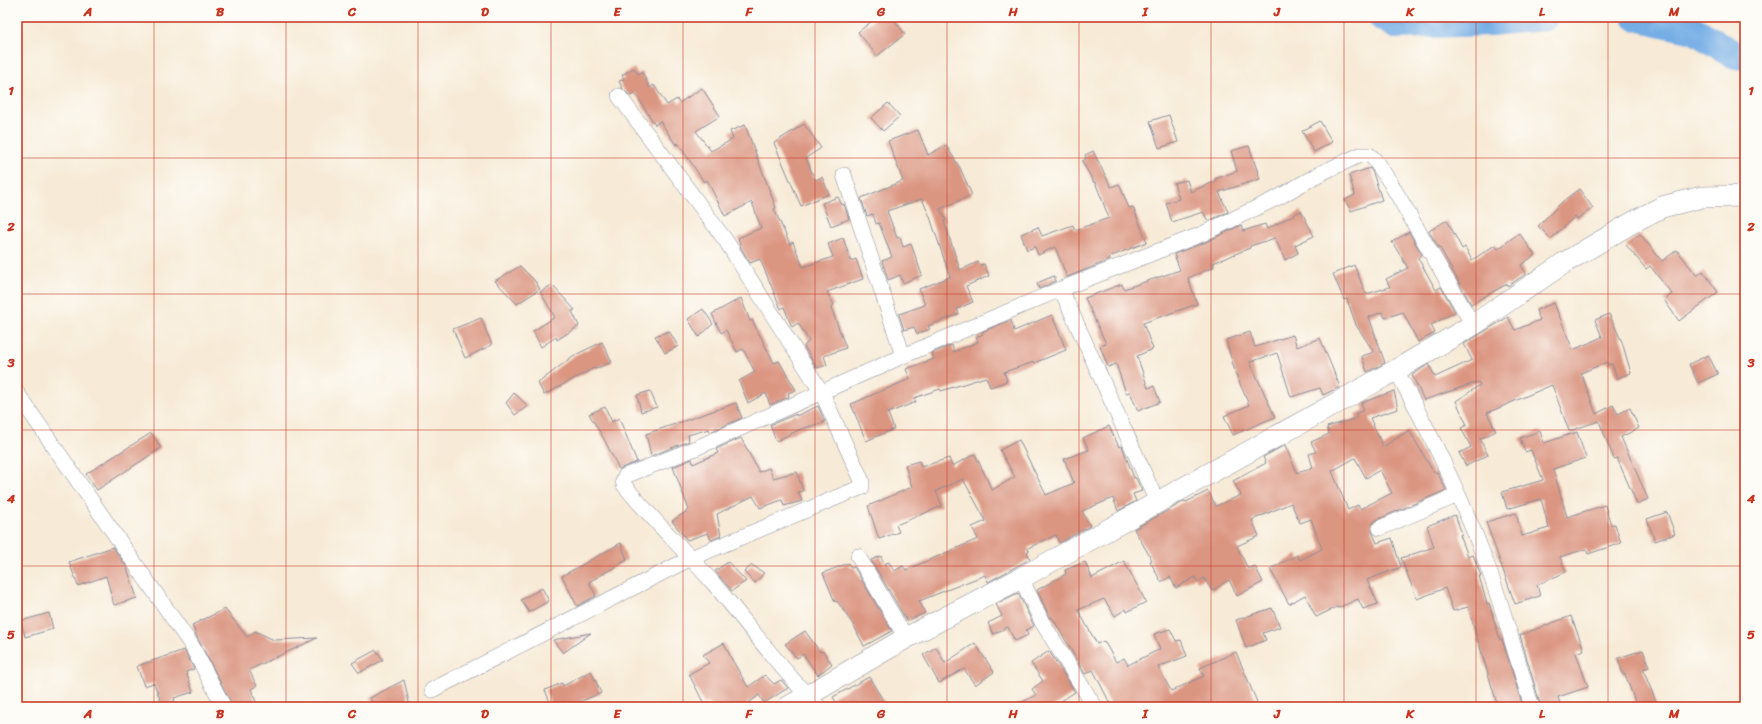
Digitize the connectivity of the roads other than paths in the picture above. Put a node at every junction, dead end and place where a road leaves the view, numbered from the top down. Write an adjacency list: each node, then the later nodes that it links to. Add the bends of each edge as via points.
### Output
1 (619, 96): 9 (street, via 726,241)
2 (844, 175): 6 (street)
3 (1745, 196): 5 (street, via 1702,197 1662,207 1564,263)
4 (1061, 289): 5 (street, via 1202,234 1279,197 1350,158 1366,154 1374,159 1390,182); 6 (street); 11 (street)
5 (1473, 325): 7 (street)
6 (902, 356): 9 (street)
7 (1396, 370): 10 (street, via 1426,425); 11 (street)
8 (17, 393): 19 (street, via 192,646)
9 (822, 393): 14 (street, via 862,481 862,487); 14 (street, via 623,478 624,485 645,511)
10 (1458, 495): 12 (street); 22 (street, via 1486,562)
11 (1157, 502): 15 (street)
12 (1380, 528)
13 (858, 556): 16 (street)
14 (691, 558): 17 (street); 18 (street, via 770,654)
15 (1021, 578): 16 (street); 21 (street, via 1042,622)
16 (906, 638): 18 (street)
17 (432, 690)
18 (813, 701): 20 (street)
19 (224, 707)
20 (788, 707)
21 (1095, 707)
22 (1532, 707)

